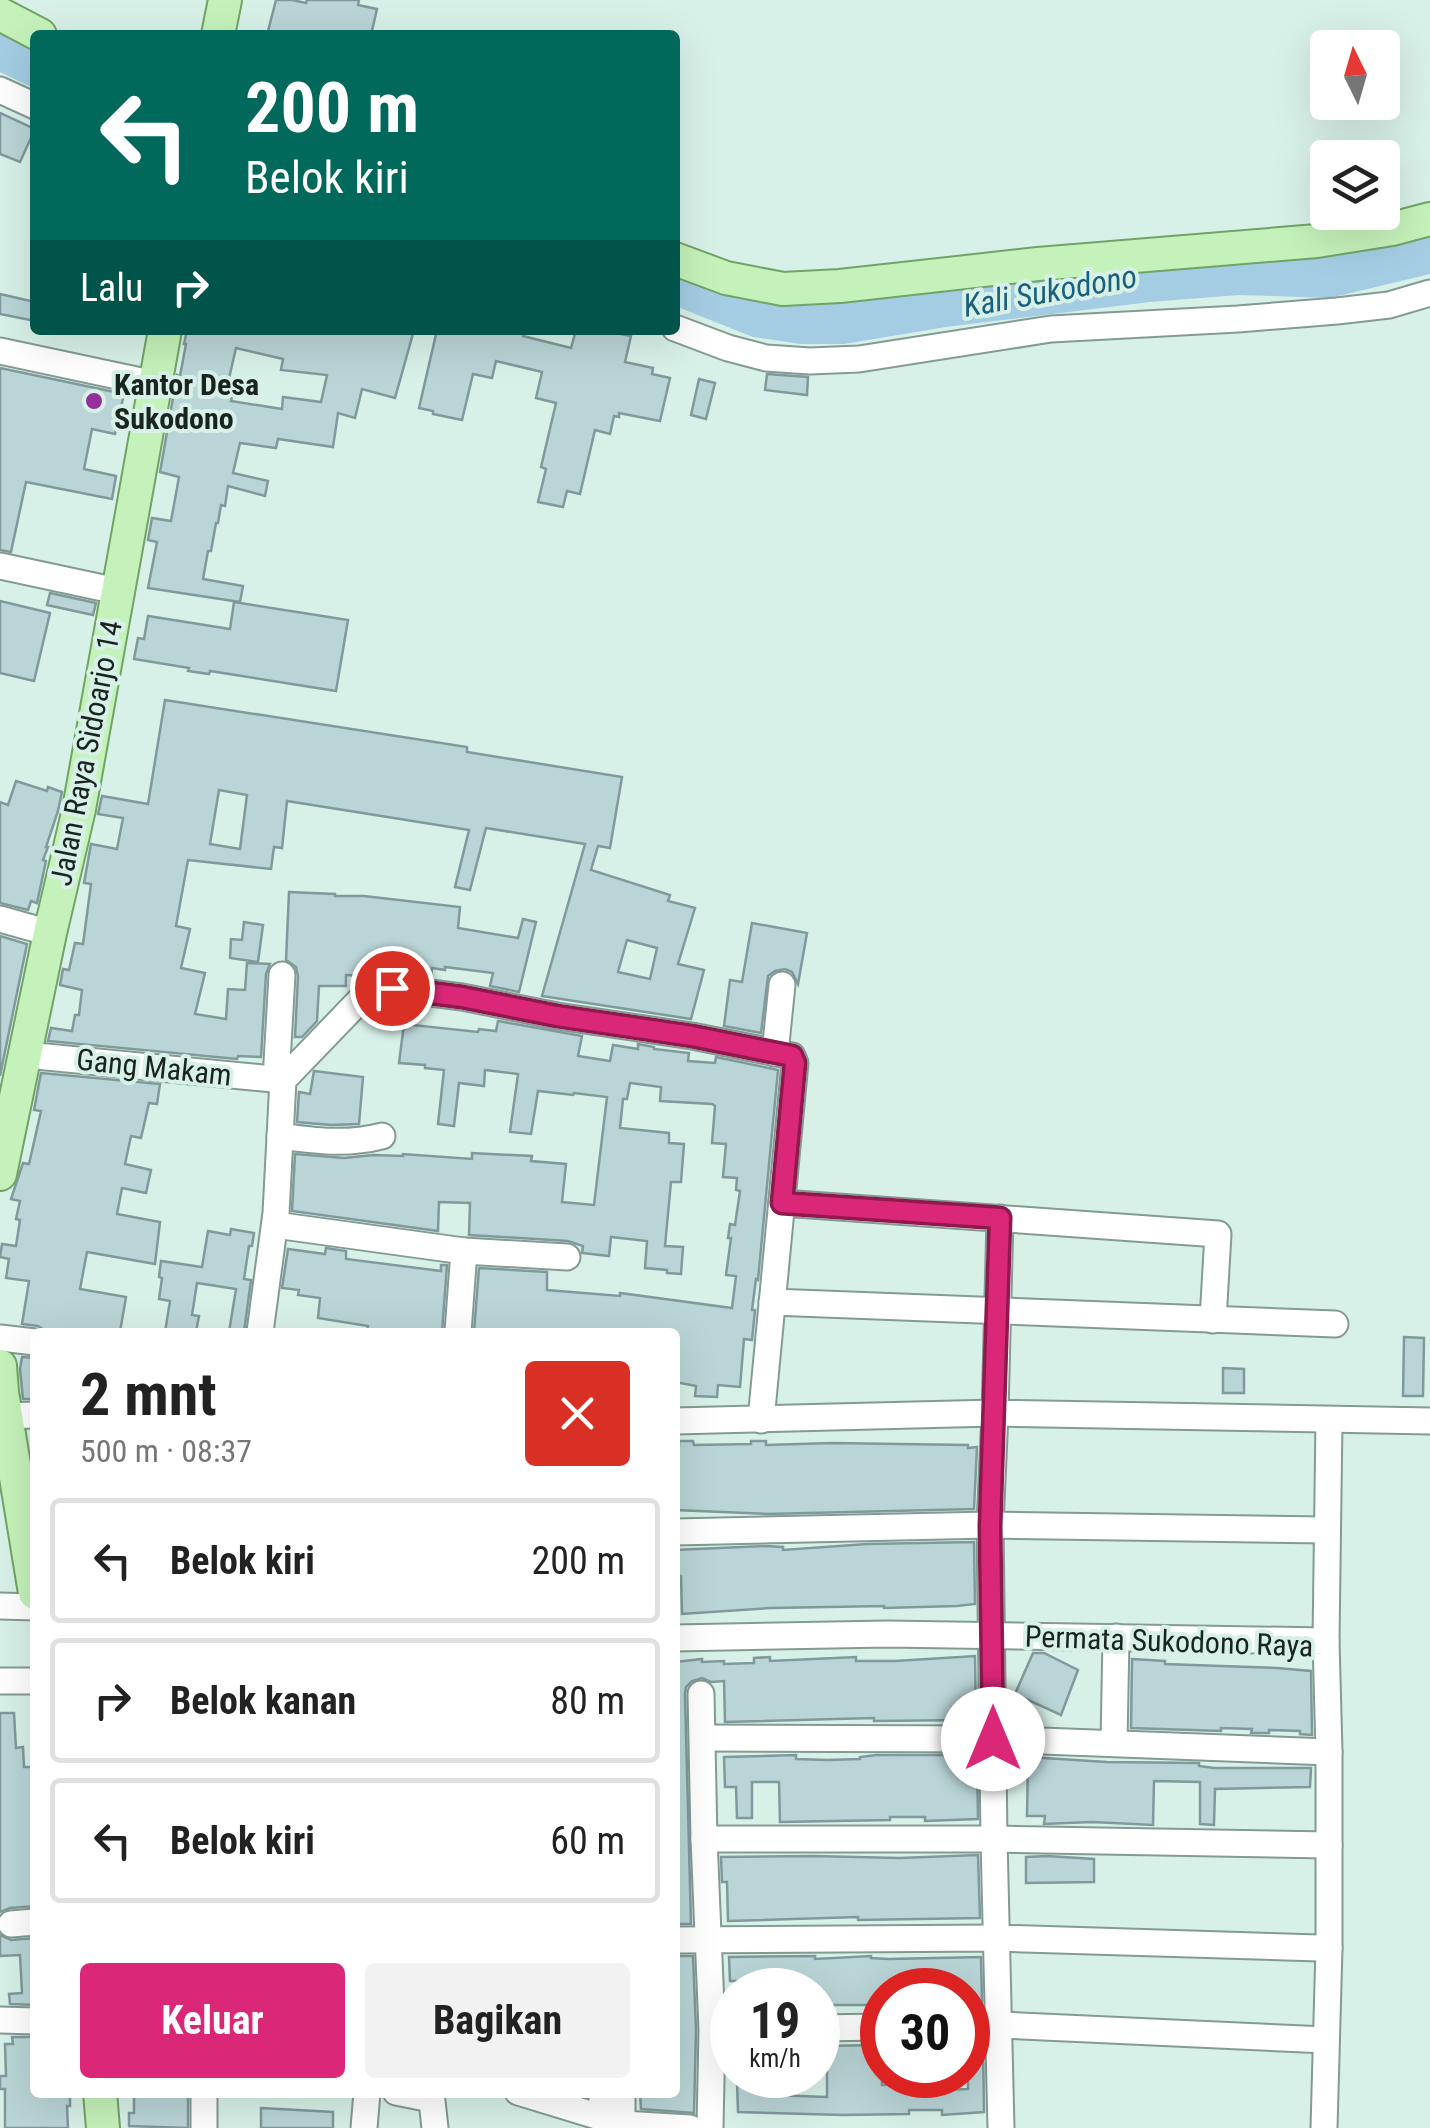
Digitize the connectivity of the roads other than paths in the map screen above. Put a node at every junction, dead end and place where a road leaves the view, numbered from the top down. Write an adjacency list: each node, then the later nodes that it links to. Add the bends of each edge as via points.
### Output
1 (225, 0): 4 (main road)
2 (0, 14): 3 (main road)
3 (30, 30)
4 (219, 30)
5 (0, 90): 6 (street)
6 (30, 104)
7 (1430, 219): 8 (main road, via 1317,241 840,286 784,289)
8 (680, 261)
9 (1430, 292): 10 (street, via 1337,311 1051,329 810,362 766,358)
10 (680, 330)
11 (163, 335): 13 (main road, Jalan Raya Sidoarjo 14)
12 (0, 350): 13 (street)
13 (155, 384): 15 (main road, Jalan Raya Sidoarjo 14)
14 (0, 566): 15 (street)
15 (118, 591): 17 (main road, Jalan Raya Sidoarjo 14, via 80,809)
16 (0, 919): 17 (street)
17 (50, 933): 21 (main road, Jalan Raya Sidoarjo 14)
18 (282, 975): 22 (street)
19 (782, 985): 20 (street)
20 (776, 1053): 22 (street, via 392,988 362,998); 26 (street, via 795,1063)
21 (26, 1055): 22 (street, Gang Makam); 25 (main road, Jalan Raya Sidoarjo 14)
22 (279, 1080): 23 (street)
23 (280, 1136): 24 (street, via 326,1142); 28 (street)
24 (382, 1136)
25 (0, 1174)
26 (782, 1203): 27 (street); 31 (street)
27 (1000, 1218): 32 (street); 33 (street, via 1218,1234)
28 (275, 1225): 29 (street); 35 (street)
29 (464, 1251): 30 (street); 36 (street)
30 (567, 1257)
31 (772, 1302): 32 (street); 41 (street)
32 (997, 1311): 33 (street); 40 (street)
33 (1213, 1320): 34 (street)
34 (1335, 1324)
35 (261, 1328)
36 (458, 1328)
37 (0, 1338): 38 (street)
38 (30, 1341)
39 (8, 1397): 48 (main road)
40 (994, 1414): 41 (street); 42 (street); 45 (street)
41 (761, 1420): 43 (street)
42 (1330, 1420): 44 (street); 46 (street)
43 (680, 1421)
44 (1430, 1421)
45 (990, 1526): 46 (street); 47 (street); 51 (street)
46 (1327, 1530): 54 (street)
47 (680, 1532)
48 (30, 1557)
49 (0, 1606): 50 (street)
50 (30, 1608)
51 (992, 1636): 52 (street, Permata Sukodono Raya); 53 (street, Permata Sukodono Raya); 59 (street)
52 (1116, 1637): 54 (street, Permata Sukodono Raya); 60 (street)
53 (680, 1638)
54 (1326, 1641): 61 (street, Permata Sukodono Raya)
55 (30, 1681): 56 (street)
56 (0, 1682)
57 (701, 1694): 58 (street)
58 (703, 1738): 59 (street); 62 (street)
59 (993, 1739): 60 (street); 63 (street)
60 (1114, 1742): 61 (street)
61 (1329, 1752): 64 (street, Permata Sukodono Raya)
62 (704, 1838): 63 (street); 67 (street)
63 (994, 1839): 64 (street); 65 (street)
64 (1329, 1846): 68 (street, Permata Sukodono Raya)
65 (996, 1938): 67 (street); 68 (street); 73 (street)
66 (680, 1940): 67 (street)
67 (707, 1940): 69 (street)
68 (1329, 1948): 74 (street, Permata Sukodono Raya)
69 (712, 1968)
70 (0, 2020): 71 (street)
71 (30, 2021)
72 (990, 2025): 73 (street)
73 (1000, 2025): 74 (street); 88 (street)
74 (1326, 2040): 89 (street, Permata Sukodono Raya)
75 (100, 2098): 84 (main road)
76 (204, 2098): 83 (street)
77 (366, 2098): 85 (street)
78 (536, 2098): 82 (street)
79 (605, 2098): 82 (street)
80 (621, 2098): 82 (street)
81 (714, 2098): 87 (street)
82 (616, 2124): 86 (street)
83 (204, 2127)
84 (103, 2128)
85 (364, 2128)
86 (690, 2128)
87 (710, 2128)
88 (1001, 2128)
89 (1324, 2128)

